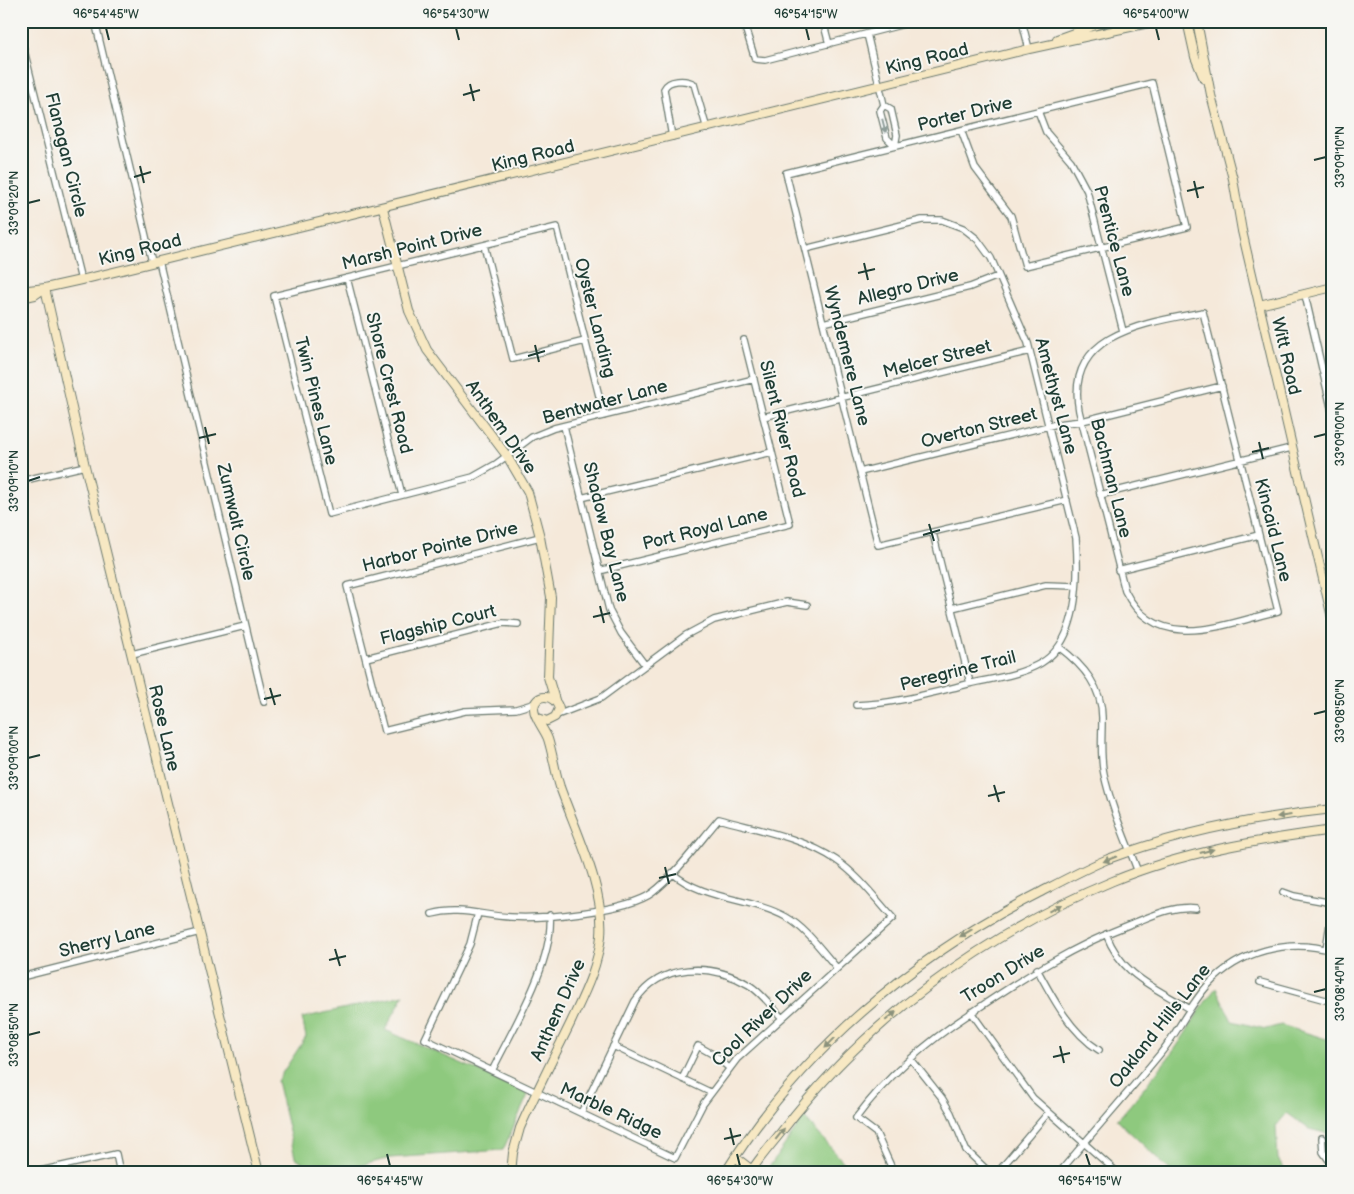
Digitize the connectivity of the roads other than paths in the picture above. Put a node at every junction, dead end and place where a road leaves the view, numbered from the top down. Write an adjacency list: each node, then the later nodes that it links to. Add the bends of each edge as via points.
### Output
1 (95, 21): 29 (street)
2 (743, 21): 13 (street, via 755,59 765,60)
3 (823, 21): 13 (street)
4 (916, 21): 10 (street)
5 (1022, 21): 14 (street)
6 (1107, 21): 14 (street, King Road)
7 (1158, 21): 14 (street, King Road)
8 (1187, 21): 16 (street, Witt Road, via 1195,57)
9 (1197, 21): 16 (street, Witt Road)
10 (904, 23): 11 (street)
11 (867, 34): 13 (street); 15 (street)
12 (21, 38): 33 (street, Flanagan Circle)
13 (828, 44)
14 (1029, 49): 15 (street, King Road)
15 (880, 86): 17 (street); 19 (street, King Road)
16 (1211, 96): 40 (street, Witt Road, via 1233,179)
17 (884, 105): 22 (street, via 891,109 897,135); 22 (street, one-way to 22, via 880,111 884,129)
18 (1038, 111): 20 (street, Porter Drive); 27 (street, Prentice Lane, via 1046,132 1071,161 1084,184); 27 (street, Porter Drive, via 1152,83 1186,227)
19 (707, 129): 21 (street, King Road); 21 (street, via 694,84 686,80 677,81 664,89)
20 (961, 130): 22 (street, Porter Drive); 27 (street, via 975,168 1011,216 1025,266)
21 (672, 137): 24 (street, King Road)
22 (895, 146): 23 (street, Porter Drive)
23 (786, 173): 28 (street, Wyndemere Lane)
24 (383, 208): 29 (street, King Road); 30 (street, Anthem Drive)
25 (557, 227): 26 (street, Marsh Point Drive); 44 (street, Oyster Landing)
26 (484, 245): 30 (street, Marsh Point Drive); 44 (street, via 513,359)
27 (1102, 248): 42 (street, Prentice Lane)
28 (805, 249): 31 (street, Amethyst Lane, via 922,220 942,220 963,228 981,243); 41 (street, Wyndemere Lane)
29 (155, 262): 33 (street, King Road); 80 (street, Zumwalt Circle)
30 (397, 266): 32 (street, Marsh Point Drive); 57 (street, Anthem Drive, via 409,311 427,350)
31 (998, 276): 41 (street, Allegro Drive, via 970,287); 45 (street, Amethyst Lane)
32 (347, 278): 38 (street, Marsh Point Drive); 62 (street, Shore Crest Road)
33 (81, 280): 35 (street, King Road)
34 (1333, 287): 37 (street)
35 (44, 288): 36 (street, King Road); 39 (street, King Road, via 35,295); 59 (street, Rose Lane)
36 (21, 291)
37 (1304, 295): 40 (street); 50 (street)
38 (274, 296): 66 (street, Twin Pines Lane)
39 (21, 298)
40 (1259, 305): 55 (street, Witt Road)
41 (823, 323): 48 (street, Wyndemere Lane)
42 (1123, 331): 47 (street, Kincaid Lane, via 1203,312); 52 (street, Bachman Lane, via 1105,340 1091,354 1081,372 1078,405)
43 (744, 340): 46 (street, Silent River Road)
44 (585, 341): 49 (street, Oyster Landing)
45 (1030, 351): 48 (street, Melcer Street); 54 (street, Amethyst Lane)
46 (754, 379): 49 (street, Bentwater Lane); 51 (street, Silent River Road)
47 (1222, 386): 52 (street, Overton Street); 58 (street, Kincaid Lane)
48 (842, 398): 51 (street, Melcer Street); 60 (street, Wyndemere Lane)
49 (604, 416): 53 (street, Bentwater Lane)
50 (1333, 416)
51 (763, 417): 56 (street, Silent River Road)
52 (1082, 421): 54 (street, Overton Street); 63 (street, Bachman Lane)
53 (564, 426): 57 (street, Bentwater Lane, via 532,437); 64 (street, Shadow Bay Lane)
54 (1049, 426): 60 (street, Overton Street); 65 (street, Amethyst Lane)
55 (1291, 448): 58 (street); 74 (street, Witt Road)
56 (772, 452): 64 (street); 67 (street, Silent River Road)
57 (507, 456): 62 (street, Bentwater Lane, via 473,477); 70 (street, Anthem Drive, via 528,492)
58 (1241, 461): 63 (street); 69 (street, Kincaid Lane)
59 (85, 466): 61 (street); 82 (street, Rose Lane)
60 (860, 472): 68 (street, Wyndemere Lane, via 878,545)
61 (21, 481)
62 (402, 495): 66 (street, Bentwater Lane)
63 (1100, 496): 71 (street, Bachman Lane)
64 (581, 498): 72 (street, Shadow Bay Lane)
65 (1067, 500): 68 (street); 73 (street, Amethyst Lane, via 1076,538)
66 (329, 514)
67 (790, 524): 72 (street, Port Royal Lane)
68 (934, 533): 77 (street)
69 (1259, 535): 71 (street); 76 (street, Kincaid Lane, via 1278,611 1184,632 1154,623)
70 (540, 537): 83 (street, Harbor Pointe Drive, via 348,586); 85 (street, Anthem Drive, via 551,597)
71 (1118, 570): 76 (street, Bachman Lane)
72 (599, 571): 84 (street, Shadow Bay Lane, via 609,610 621,633)
73 (1075, 586): 77 (street, via 1046,585); 81 (street, Amethyst Lane, via 1071,624)
74 (1329, 593): 78 (street, Witt Road)
75 (807, 605): 84 (street, via 786,602 714,620 686,635)
76 (1134, 607)
77 (952, 608): 86 (street)
78 (1333, 622)
79 (518, 624): 83 (street, Flagship Court, via 504,623)
80 (245, 626): 82 (street); 88 (street, Zumwalt Circle)
81 (1060, 647): 86 (street, Peregrine Trail, via 1035,666); 98 (street, via 1083,667 1098,693 1102,714 1102,764)
82 (132, 654): 108 (street, Rose Lane)
83 (366, 658): 92 (street, via 384,730 465,711)
84 (645, 665): 91 (street, via 600,698)
85 (548, 677): 87 (street, Anthem Drive); 89 (street, Anthem Drive)
86 (970, 684): 90 (street, Peregrine Trail, via 884,705)
87 (556, 701): 89 (street, via 546,696); 91 (street); 94 (street)
88 (264, 702)
89 (537, 702): 92 (street); 93 (street)
90 (856, 705)
91 (574, 708): 94 (street)
92 (516, 709): 93 (street)
93 (537, 716): 94 (street, via 547,721); 95 (street, Anthem Drive)
94 (556, 716): 95 (street, Anthem Drive, via 550,727)
95 (549, 742): 103 (street, Anthem Drive)
96 (1333, 810): 98 (street, one-way to 98, via 1256,819 1165,840)
97 (1333, 830): 99 (street, one-way to 97, via 1214,850)
98 (1130, 852): 99 (street); 132 (street, one-way to 132, via 1091,867 1002,911 938,950 892,986 812,1060)
99 (1138, 872): 135 (street, one-way to 99, via 802,1105 840,1064 925,988 962,961 1020,927 1066,902)
100 (672, 873): 103 (street, via 659,888 642,899); 112 (street, via 700,891 790,919); 112 (street, Cool River Drive, via 719,819 823,852 854,876 892,918)
101 (1283, 892): 102 (street)
102 (1333, 903): 110 (street)
103 (600, 908): 107 (street); 126 (street, Anthem Drive, via 601,935 594,969)
104 (1196, 908): 109 (street, Troon Drive, via 1182,906)
105 (478, 913): 106 (street, via 449,909); 107 (street, via 514,917); 124 (street, Marble Ridge, via 470,944 425,1039)
106 (432, 914)
107 (550, 915): 124 (street, via 550,938 545,960)
108 (200, 932): 114 (street, Sherry Lane); 138 (street, Rose Lane)
109 (1106, 934): 113 (street, Troon Drive); 117 (street, via 1112,950 1128,970)
110 (1326, 949): 111 (street, Oakland Hills Lane); 117 (street, Oakland Hills Lane, via 1284,947 1242,958 1207,986)
111 (1333, 951)
112 (837, 968): 119 (street, Cool River Drive)
113 (1037, 969): 118 (street, Troon Drive); 121 (street, via 1086,1043)
114 (21, 977)
115 (1260, 982): 116 (street)
116 (1333, 1002)
117 (1190, 1009): 131 (street, Oakland Hills Lane, via 1164,1049)
118 (972, 1012): 122 (street, Troon Drive); 128 (street, via 1033,1098)
119 (782, 1018): 120 (street, via 759,993 737,979 698,969 675,972 657,979 643,991); 123 (street, Cool River Drive)
120 (613, 1046): 125 (street); 129 (street)
121 (1098, 1050)
122 (911, 1059): 141 (street, Troon Drive, via 877,1090 856,1118 876,1134); 142 (street, via 942,1098 966,1150)
123 (729, 1068): 125 (street, via 698,1046); 127 (street, Cool River Drive)
124 (492, 1071): 126 (street, Marble Ridge)
125 (682, 1079): 127 (street)
126 (537, 1092): 129 (street, Marble Ridge); 139 (street, Anthem Drive, via 517,1136)
127 (710, 1092): 133 (street, Cool River Drive)
128 (1048, 1113): 131 (street); 143 (street)
129 (581, 1114): 133 (street, Marble Ridge)
130 (1322, 1138): 134 (street, via 1323,1152)
131 (1085, 1143): 144 (street, Oakland Hills Lane); 145 (street)
132 (735, 1157): 135 (street); 140 (street)
133 (675, 1158)
134 (1333, 1166)
135 (751, 1171)
136 (31, 1173): 137 (street, via 116,1154)
137 (120, 1173)
138 (259, 1173)
139 (511, 1173)
140 (725, 1173)
141 (894, 1173)
142 (990, 1173)
143 (997, 1173)
144 (1060, 1173)
145 (1118, 1173)

